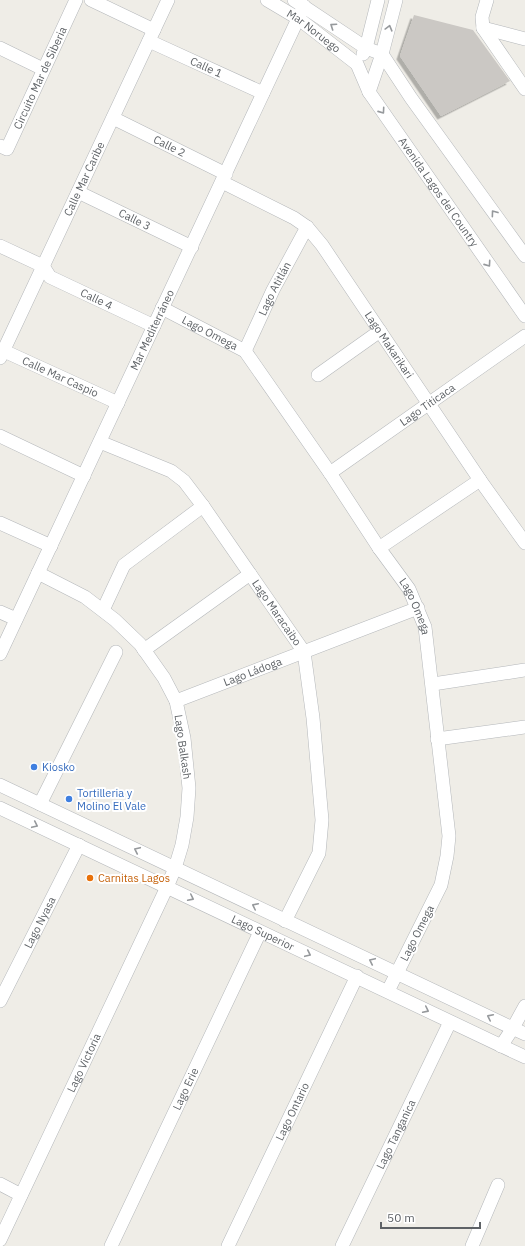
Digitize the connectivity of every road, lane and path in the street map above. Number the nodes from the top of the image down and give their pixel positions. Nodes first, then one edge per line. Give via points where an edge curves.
1 (76, 0) edge
2 (91, 0) edge
3 (168, 0) edge
4 (267, 0) edge
5 (378, 0) edge
6 (396, 0) edge
7 (487, 0) edge
8 (299, 3) edge
9 (299, 19) junction
10 (483, 28) junction
11 (152, 35) junction
12 (525, 39) edge
13 (0, 48) edge
14 (366, 48) junction
15 (382, 54) junction
16 (0, 58) edge
17 (357, 64) junction
18 (41, 73) junction
19 (525, 89) edge
20 (369, 92) junction
21 (263, 93) junction
22 (113, 118) junction
23 (0, 146) edge
24 (224, 178) junction
25 (78, 192) junction
26 (307, 227) junction
27 (0, 246) edge
28 (192, 247) junction
29 (525, 256) edge
30 (43, 266) junction
31 (162, 308) junction
32 (525, 316) edge
33 (154, 326) junction
34 (380, 331) junction
35 (525, 336) edge
36 (245, 351) junction
37 (2, 354) edge
38 (318, 375) dead end
39 (118, 403) junction
40 (428, 403) junction
41 (0, 436) edge
42 (100, 442) junction
43 (330, 473) junction
44 (84, 476) junction
45 (480, 480) junction
46 (203, 506) junction
47 (0, 523) edge
48 (525, 542) edge
49 (50, 546) junction
50 (379, 548) junction
51 (38, 573) junction
52 (250, 574) junction
53 (418, 608) junction
54 (103, 610) junction
55 (0, 612) edge
56 (16, 620) junction
57 (144, 650) junction
58 (116, 652) dead end
59 (304, 652) junction
60 (0, 654) edge
61 (525, 670) edge
62 (433, 684) junction
63 (176, 701) junction
64 (525, 727) edge
65 (437, 739) junction
66 (0, 785) edge
67 (40, 804) junction
68 (0, 808) edge
69 (79, 845) junction
70 (175, 868) junction
71 (167, 887) junction
72 (284, 921) junction
73 (260, 932) junction
74 (397, 973) junction
75 (356, 976) junction
76 (388, 991) junction
77 (0, 1001) edge
78 (525, 1006) edge
79 (450, 1022) junction
80 (519, 1031) edge
81 (501, 1046) junction
82 (525, 1057) edge
83 (0, 1184) edge
84 (498, 1185) dead end
85 (21, 1195) junction
86 (0, 1240) edge
87 (111, 1246) edge
88 (228, 1246) edge
89 (342, 1246) edge
90 (472, 1246) edge

1 - 18 street, Circuito Mar de Siberia
2 - 11 street, Calle 1
3 - 11 street, Calle Mar Caribe
4 - 9 street, Mar Noruego
5 - 14 street
15 -> 6 street
7 - 10 street via 482,17
8 - 9 street, Mar Mediterráneo
14 -> 8 street, Mar Noruego
9 - 17 street, Mar Noruego
9 - 21 street, Mar Mediterráneo
10 - 12 street
10 - 19 street
11 - 21 street, Calle 1
11 - 22 street, Calle Mar Caribe
13 - 18 street
14 - 15 street
14 - 17 street
15 - 20 street
29 -> 15 street
16 - 18 street
17 - 20 street, Avenida Lagos del Country
18 - 23 street, Circuito Mar de Siberia via 7,149
20 -> 32 street, Avenida Lagos del Country
21 - 24 street, Mar Mediterráneo
22 - 24 street, Calle 2
22 - 25 street, Calle Mar Caribe
24 - 26 street, Lago Makarikari
24 - 28 street, Mar Mediterráneo
25 - 28 street, Calle 3
25 - 30 street, Calle Mar Caribe
26 - 34 street, Lago Makarikari
26 - 36 street, Lago Atitlán via 273,290
27 - 30 street
28 - 31 street, Mar Mediterráneo
30 - 33 street, Calle 4 via 50,277
30 - 37 street, Calle Mar Caribe
31 - 33 street, Mar Mediterráneo
31 - 36 street, Lago Omega
33 - 39 street, Mar Mediterráneo
34 - 38 street
34 - 40 street, Lago Makarikari
35 - 40 street, Lago Titicaca
36 - 43 street, Lago Omega
37 - 39 street, Calle Mar Caspio
39 - 42 street, Mar Mediterráneo
40 - 43 street, Lago Titicaca
40 - 45 street, Lago Makarikari
41 - 44 street
42 - 44 street, Mar Mediterráneo
42 - 46 street, Lago Maracaibo via 171,471 184,481
43 - 50 street, Lago Omega
44 - 49 street, Mar Mediterráneo
45 - 48 street, Lago Makarikari
45 - 50 street
46 - 52 street, Lago Maracaibo
46 - 54 street via 124,565
47 - 49 street
49 - 51 street, Mar Mediterráneo
50 - 53 street, Lago Omega via 409,589
51 - 54 street, Lago Balkash via 85,597
51 - 56 street, Mar Mediterráneo
52 - 57 street
52 - 59 street, Lago Maracaibo
53 - 59 street, Lago Ládoga
53 - 62 street, Lago Omega via 425,627
54 - 57 street, Lago Balkash
55 - 56 street
56 - 60 street, Mar Mediterráneo
57 - 63 street, Lago Balkash via 164,678
58 - 67 street
59 - 63 street, Lago Ládoga
59 - 72 street, Lago Maracaibo via 322,820 319,853
61 - 62 street
62 - 65 street, Lago Omega
63 - 70 street, Lago Balkash via 184,738 189,788 187,817
64 - 65 street
65 - 74 street, Lago Omega via 449,836 447,856 441,885
66 - 67 street, Lago Superior
70 -> 67 street, Lago Superior
68 -> 69 street, Lago Superior
69 - 71 street, Lago Superior
69 - 77 street, Lago Nyasa
70 - 71 street, Lago Balkash
72 -> 70 street, Lago Superior
71 -> 73 street, Lago Superior
71 - 85 street, Lago Victoria
74 -> 72 street, Lago Superior
73 -> 75 street, Lago Superior
73 - 87 street, Lago Erie
74 - 76 street, Lago Omega
80 -> 74 street, Lago Superior
75 - 76 street, Lago Superior
75 - 88 street, Lago Ontario
76 -> 79 street, Lago Superior
78 - 80 street
79 - 81 street, Lago Superior
79 - 89 street, Lago Tanganica
80 - 81 street
81 - 82 street, Lago Superior
83 - 85 street
84 - 90 street
85 - 86 street, Lago Victoria

